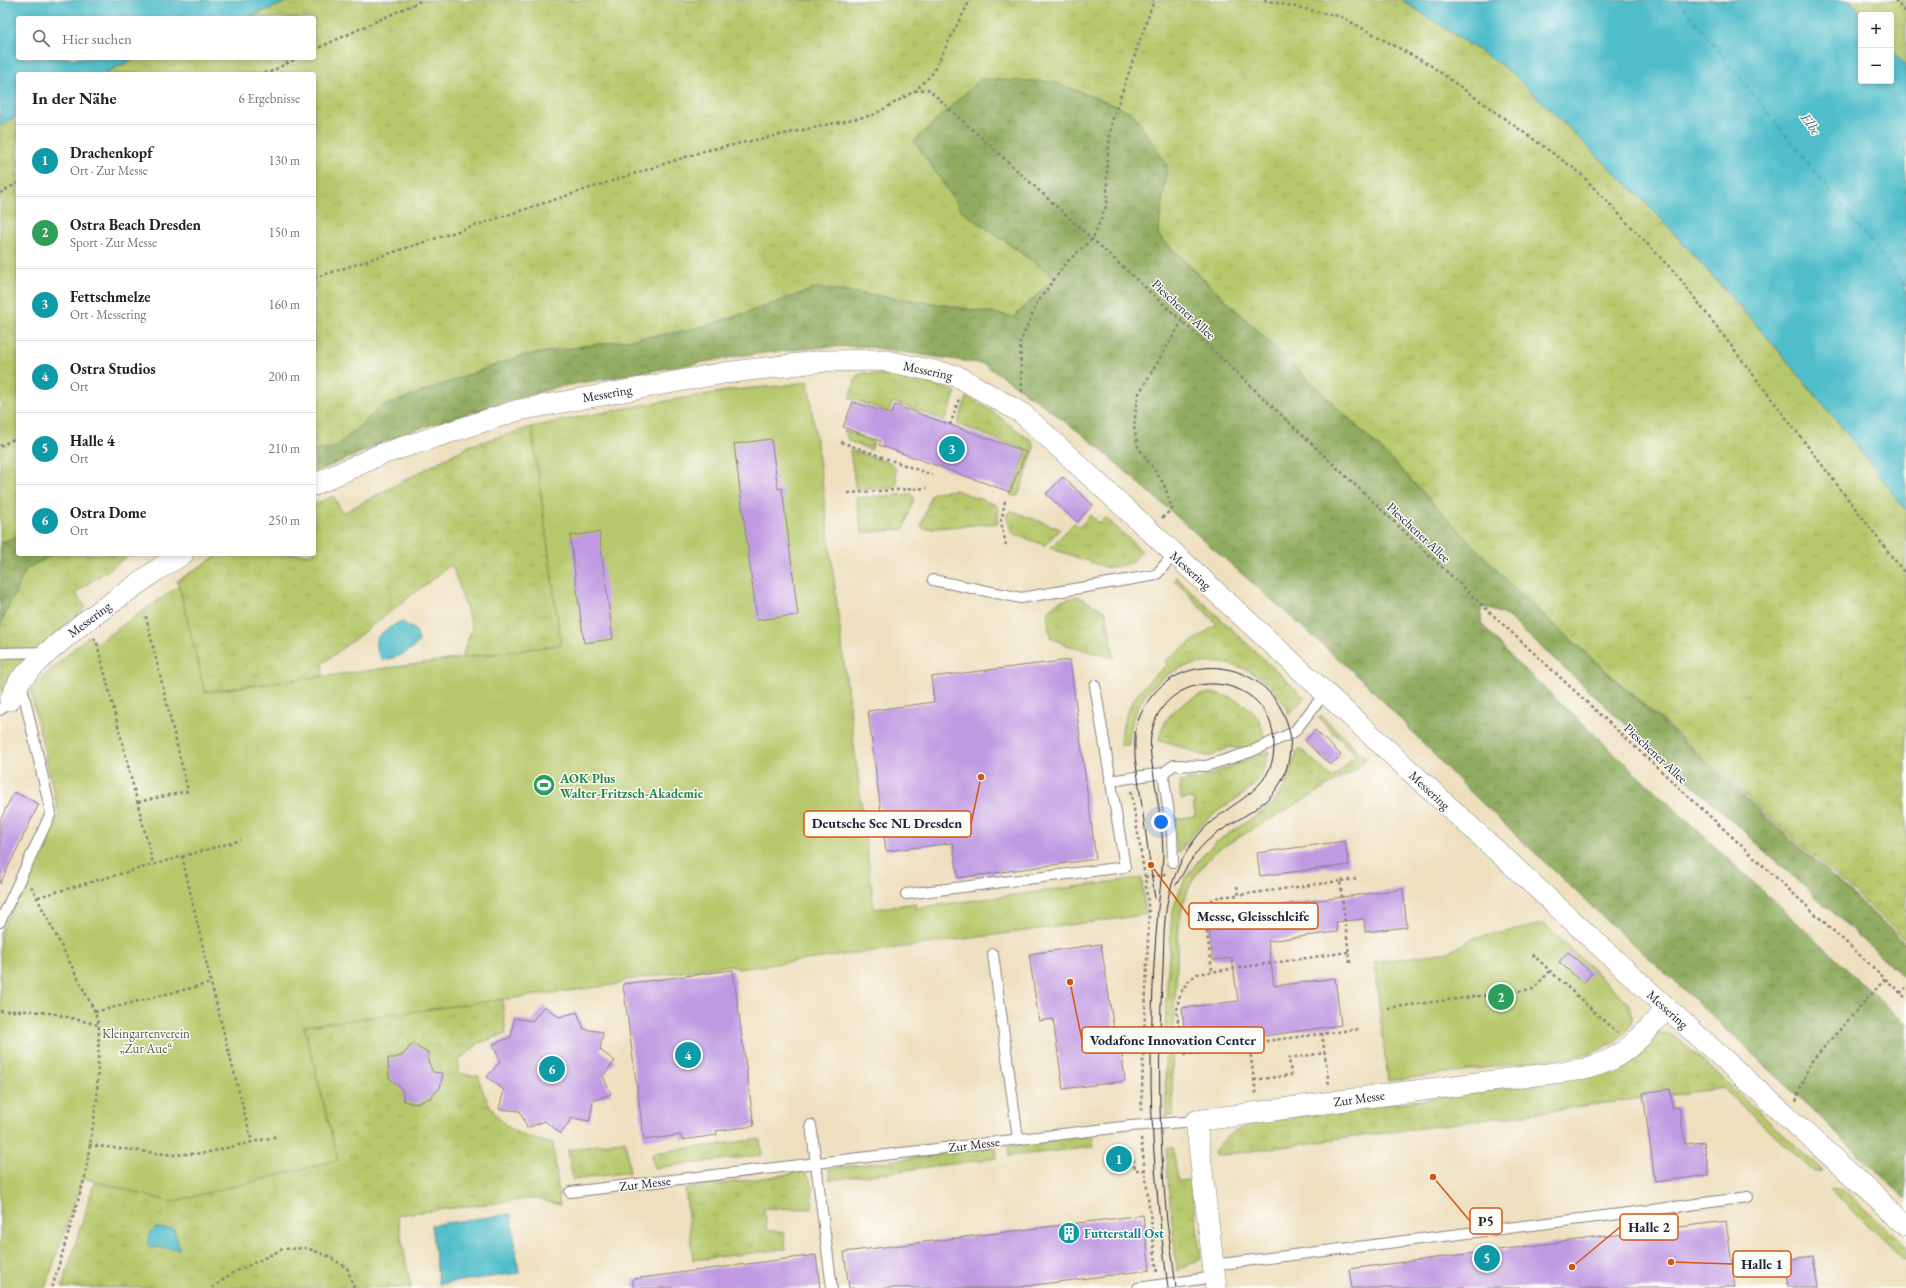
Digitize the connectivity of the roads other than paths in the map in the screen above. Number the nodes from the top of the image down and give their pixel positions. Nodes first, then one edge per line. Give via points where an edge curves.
1 (316, 484) edge
2 (1174, 554) junction
3 (180, 556) edge
4 (933, 580) dead end
5 (48, 652) junction
6 (0, 653) edge
7 (20, 680) junction
8 (1095, 686) dead end
9 (1325, 693) junction
10 (5, 705) edge
11 (1163, 773) junction
12 (1110, 782) junction
13 (1173, 862) road end
14 (906, 894) dead end
15 (0, 922) edge
16 (993, 954) dead end
17 (1667, 1008) junction
18 (1196, 1121) junction
19 (811, 1125) dead end
20 (1018, 1139) junction
21 (816, 1162) junction
22 (570, 1192) dead end
23 (1748, 1196) dead end
24 (1906, 1224) edge
25 (1214, 1277) edge
26 (832, 1288) edge
27 (1138, 1288) edge

1 - 2 street, Messering via 378,455 519,410 724,373 825,362 882,360 957,376 1023,414
2 - 4 lane via 1156,575 1021,598
2 - 9 street, Messering
3 - 5 street, Messering via 83,623
5 - 6 lane
5 - 7 street, Messering
7 - 10 street, Messering
7 - 15 lane via 51,813
8 - 12 lane
9 - 11 lane via 1290,735 1250,752 1206,766 1174,765
9 - 17 street, Messering
11 - 12 lane
11 - 13 lane via 1172,834
12 - 14 lane via 1124,867
16 - 20 lane
17 - 18 street, Zur Messe via 1630,1046 1611,1059 1585,1069
17 - 24 street, Messering
18 - 20 lane, Zur Messe
18 - 25 street
19 - 21 lane
20 - 21 lane, Zur Messe
21 - 22 lane, Zur Messe
21 - 26 lane
23 - 25 lane
25 - 27 lane

